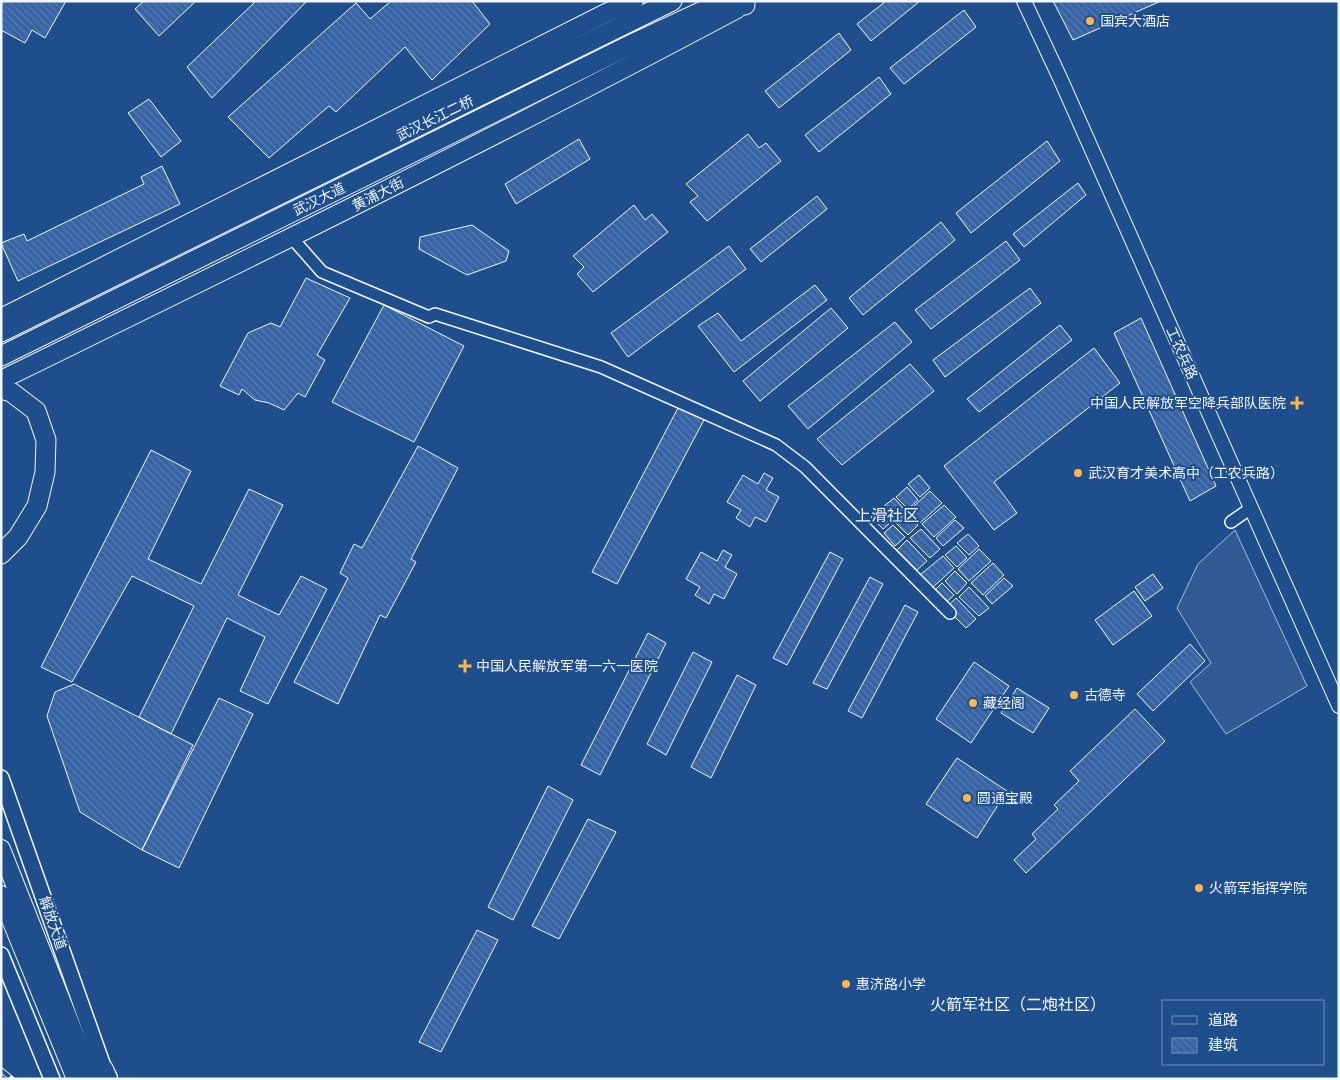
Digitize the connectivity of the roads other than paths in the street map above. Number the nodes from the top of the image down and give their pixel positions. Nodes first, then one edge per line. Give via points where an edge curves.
1 (634, 1) edge
2 (662, 1) edge
3 (672, 1) edge
4 (724, 1) edge
5 (1024, 1) edge
6 (1032, 1) edge
7 (748, 3) edge
8 (702, 12) junction
9 (627, 23) junction
10 (292, 238) junction
11 (1, 318) edge
12 (1, 332) edge
13 (1, 356) edge
14 (1, 380) edge
15 (1, 389) edge
16 (1251, 508) junction
17 (1231, 522) dead end
18 (1, 554) edge
19 (950, 613) dead end
20 (1339, 688) edge
21 (1339, 706) edge
22 (1, 778) edge
23 (1, 849) edge
24 (1, 895) edge
25 (1, 955) edge
26 (103, 1076) edge
27 (52, 1079) edge
28 (76, 1079) edge

1 - 11 main road
2 - 9 highway
3 - 9 highway
4 - 8 highway
5 - 16 street, 工农兵路
6 - 20 street, 工农兵路
7 - 8 highway
7 - 10 main road, 黄浦大街
8 - 13 highway, 武汉大道
9 - 12 highway, 武汉长江二桥
10 - 14 main road, 黄浦大街
10 - 19 street via 322,272 430,317 435,314 601,367 776,445 805,467
15 - 18 highway via 11,392 36,411 46,440 45,472 37,506 18,538
16 - 17 street
16 - 21 street, 工农兵路
22 - 26 main road, 解放大道
23 - 26 main road, 解放大道
24 - 28 main road
25 - 27 main road

